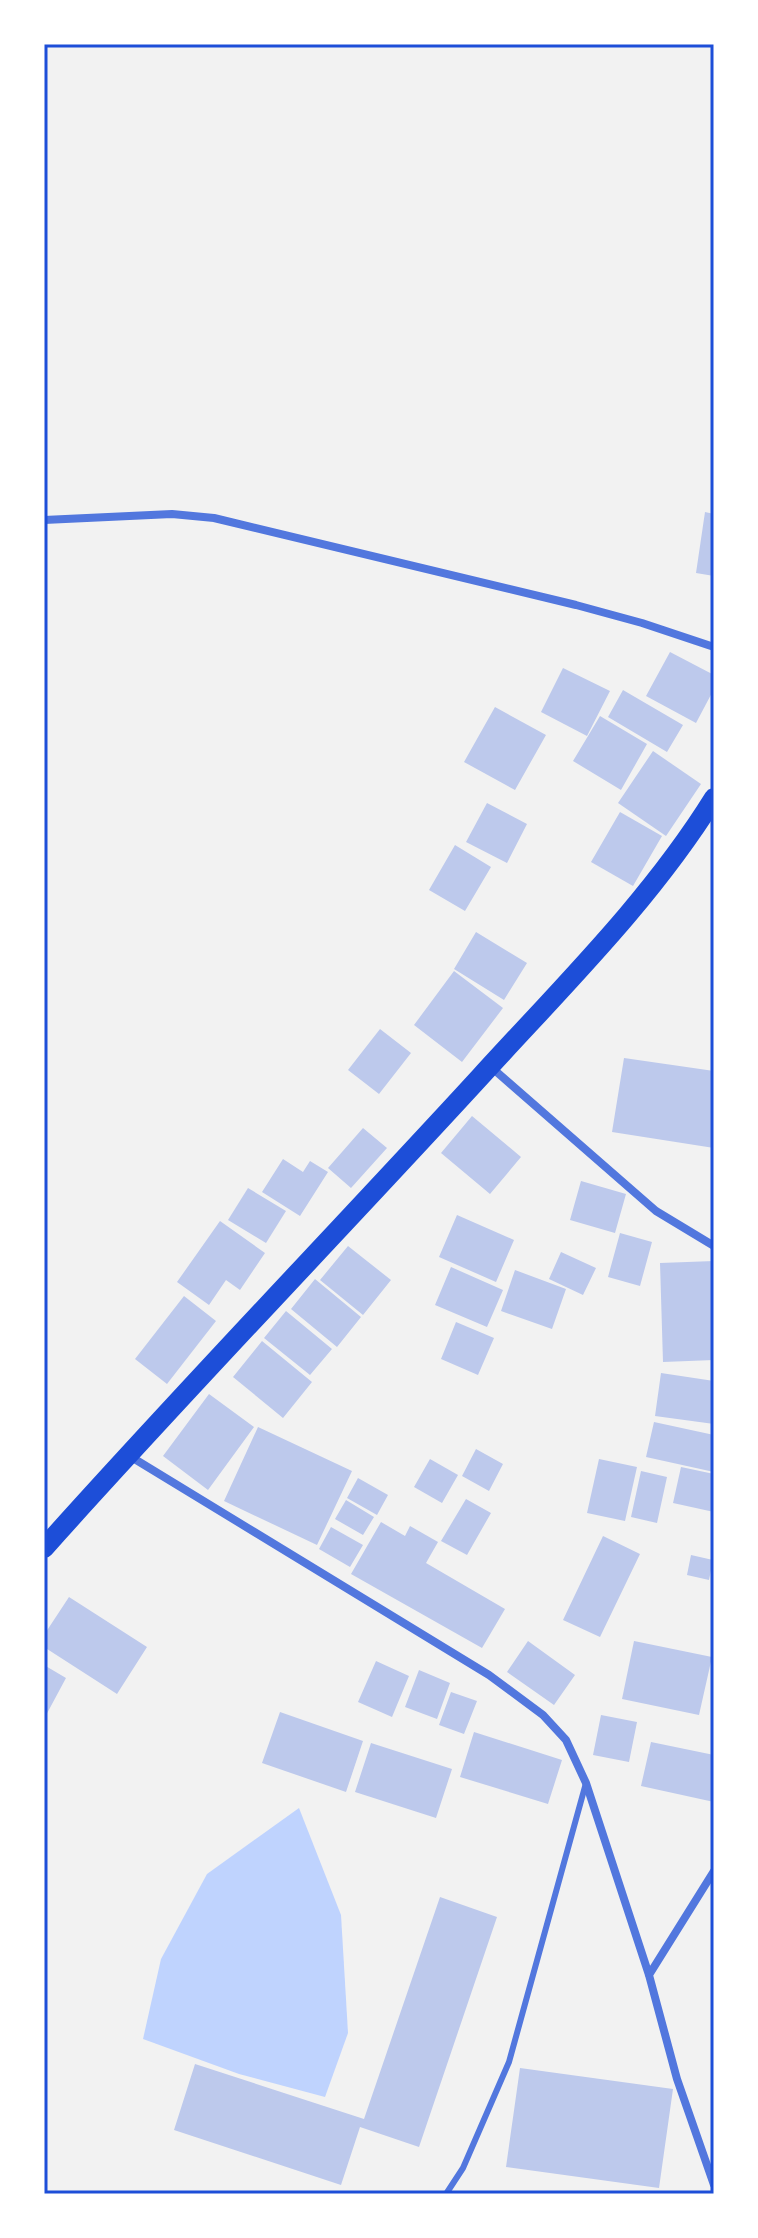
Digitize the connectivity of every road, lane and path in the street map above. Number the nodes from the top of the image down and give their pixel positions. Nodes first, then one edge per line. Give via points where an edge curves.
1 (44, 520) edge
2 (714, 647) edge
3 (714, 798) edge
4 (490, 1066) junction
5 (714, 1246) edge
6 (127, 1455) junction
7 (44, 1548) edge
8 (586, 1783) junction
9 (714, 1871) edge
10 (649, 1975) junction
11 (714, 2185) edge
12 (446, 2194) edge

1 - 2 street via 172,514 214,518 576,605
3 - 4 main road via 620,925
4 - 5 street via 656,1211
4 - 6 main road
6 - 7 main road
6 - 8 street via 489,1675 543,1715 566,1740
8 - 10 street
8 - 12 lane via 509,2062 463,2168
9 - 10 street
10 - 11 street via 677,2079

